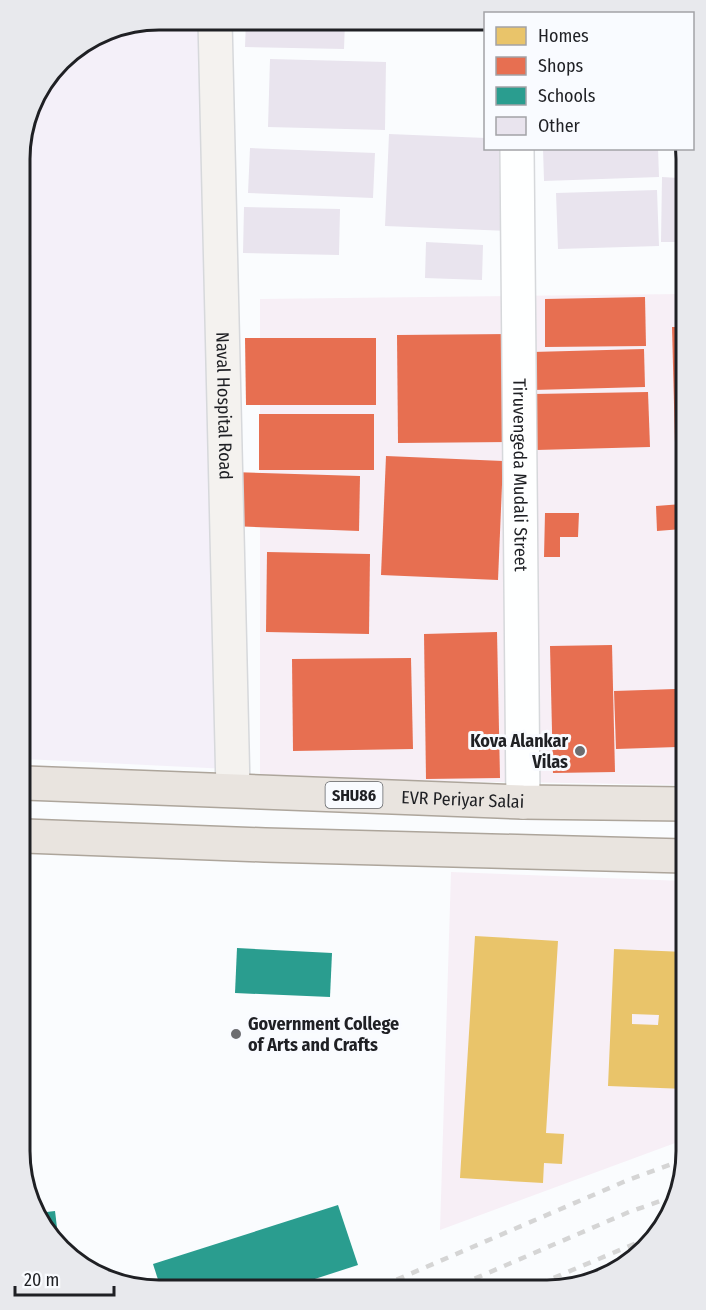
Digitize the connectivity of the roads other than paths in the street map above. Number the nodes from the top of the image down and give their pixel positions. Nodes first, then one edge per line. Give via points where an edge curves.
1 (215, 30) edge
2 (518, 150) edge
3 (30, 783) edge
4 (233, 790) junction
5 (523, 802) junction
6 (676, 804) edge
7 (30, 836) edge
8 (676, 856) edge

1 - 4 street, Naval Hospital Road
2 - 5 street, Tiruvengeda Mudali Street
3 - 4 main road, EVR Periyar Salai / SHU86
4 - 5 main road, EVR Periyar Salai / SHU86
5 - 6 main road, EVR Periyar Salai / SHU86
7 - 8 main road

